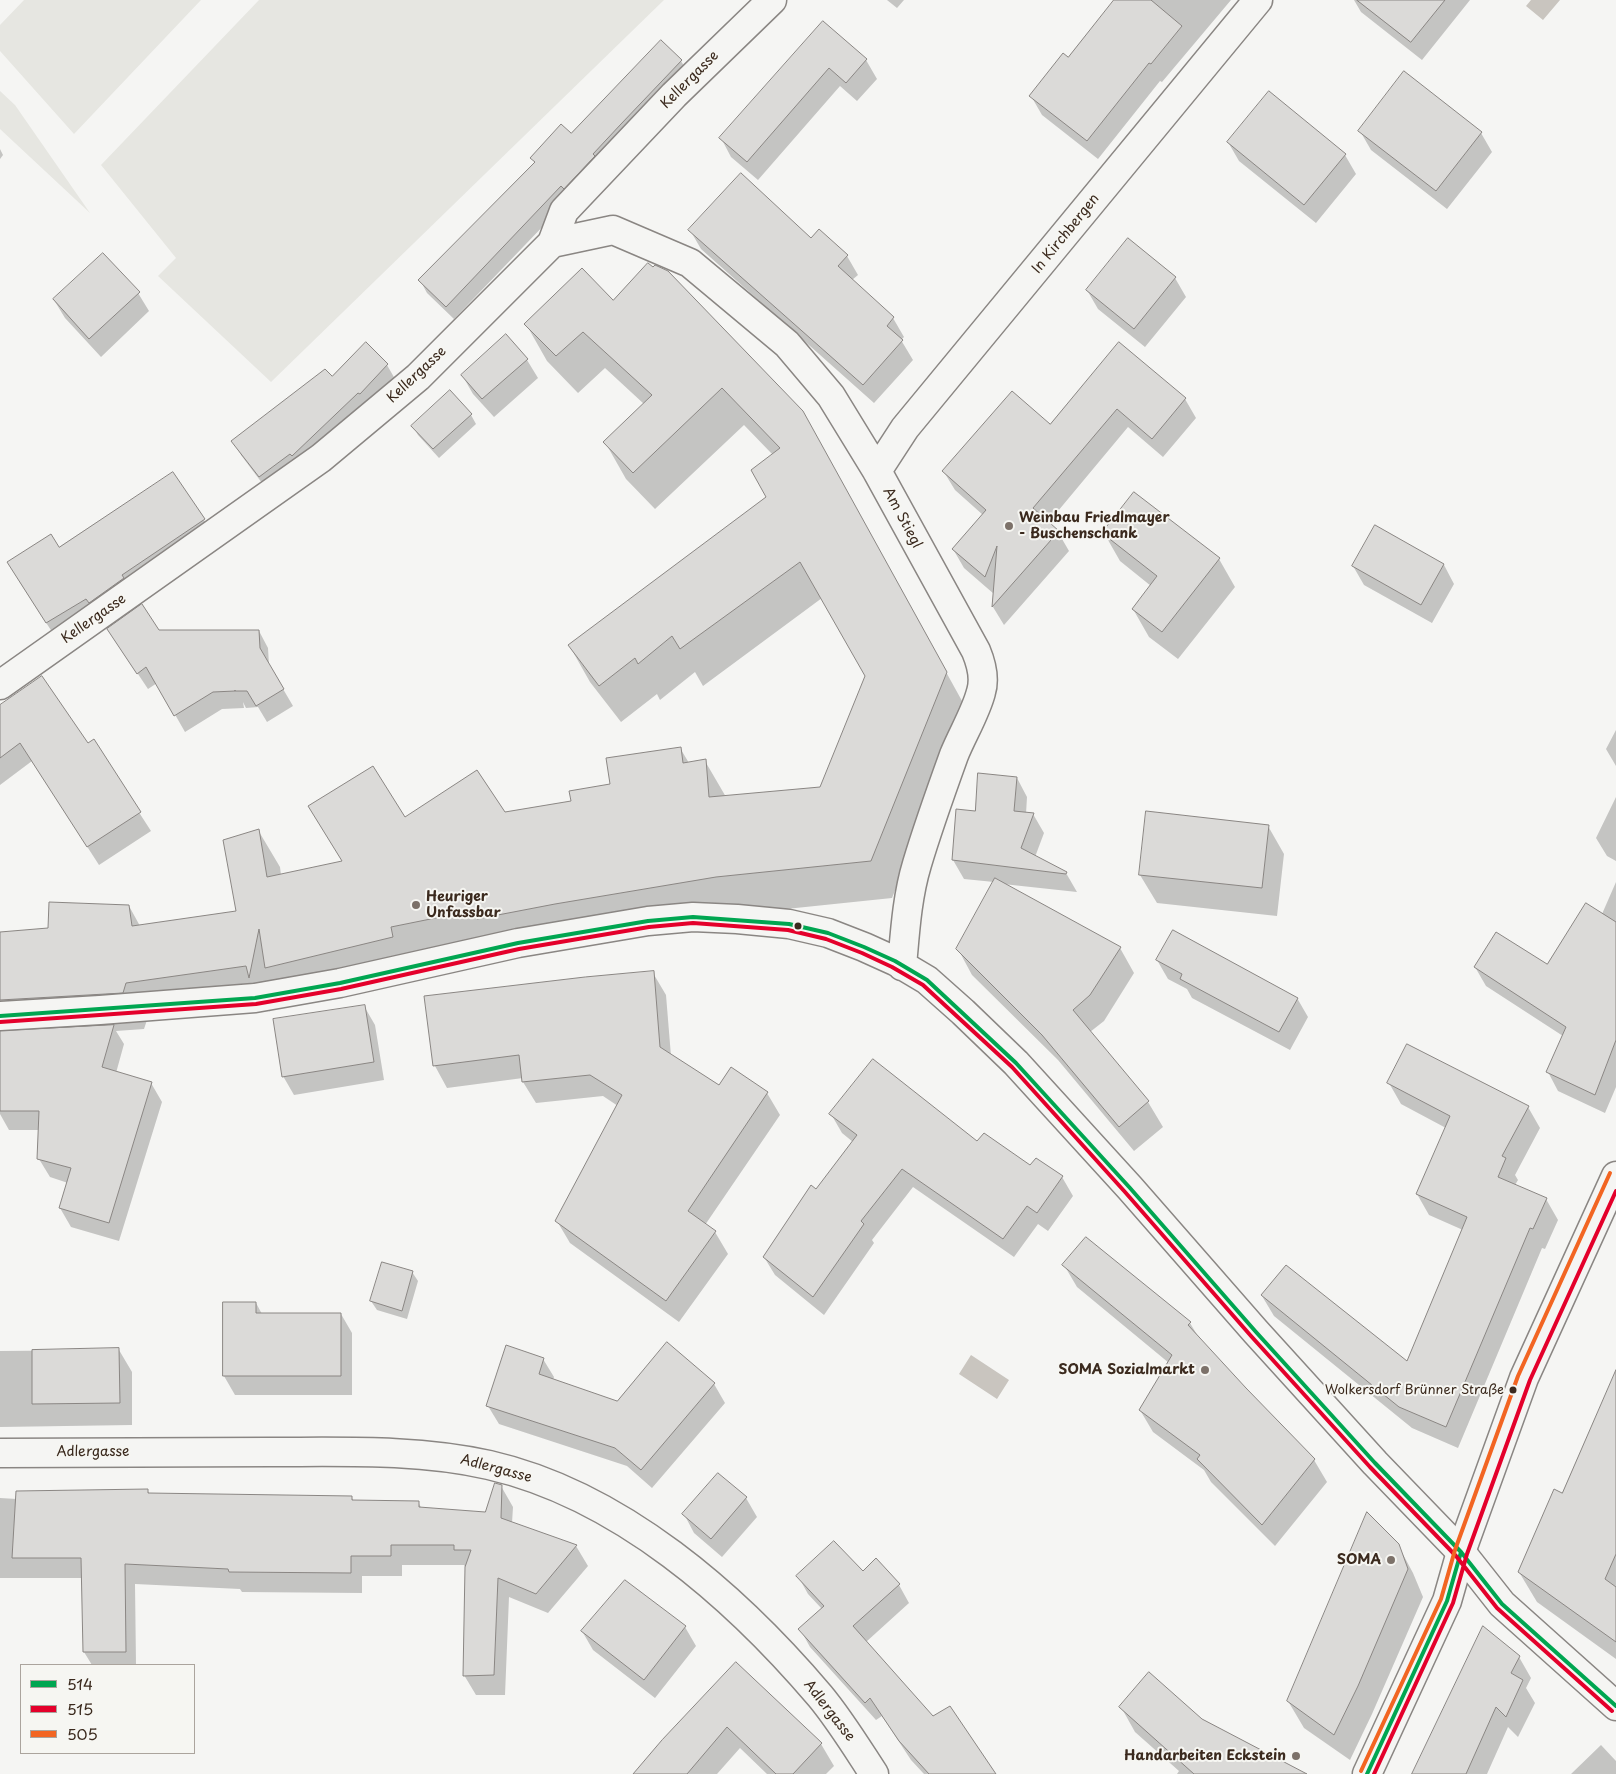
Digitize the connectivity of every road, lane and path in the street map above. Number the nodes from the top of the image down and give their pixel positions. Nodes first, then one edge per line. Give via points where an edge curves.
1 (772, 0) edge
2 (1258, 0) edge
3 (552, 242) junction
4 (877, 471) junction
5 (0, 685) edge
6 (902, 966) junction
7 (0, 1016) edge
8 (1616, 1176) edge
9 (0, 1453) edge
10 (1460, 1552) junction
11 (1616, 1706) edge
12 (874, 1774) edge
13 (1367, 1774) edge

1 - 3 street, Kellergasse via 674,95 564,211
2 - 4 street, In Kirchbergen via 905,428
3 - 4 street, Am Stiegl via 612,230 690,263 787,344 831,396
3 - 5 street, Kellergasse via 418,377 321,458
4 - 6 street, Am Stiegl via 976,651 983,680 917,865
6 - 7 street via 828,933 789,924 693,916 518,943 340,983 255,998
6 - 10 street via 927,980 1016,1063 1256,1332
8 - 10 street via 1524,1378
9 - 12 street, Adlergasse via 410,1454 491,1465 530,1477 619,1518 697,1574 743,1616 821,1698
10 - 11 street via 1502,1604
10 - 13 street via 1447,1601

